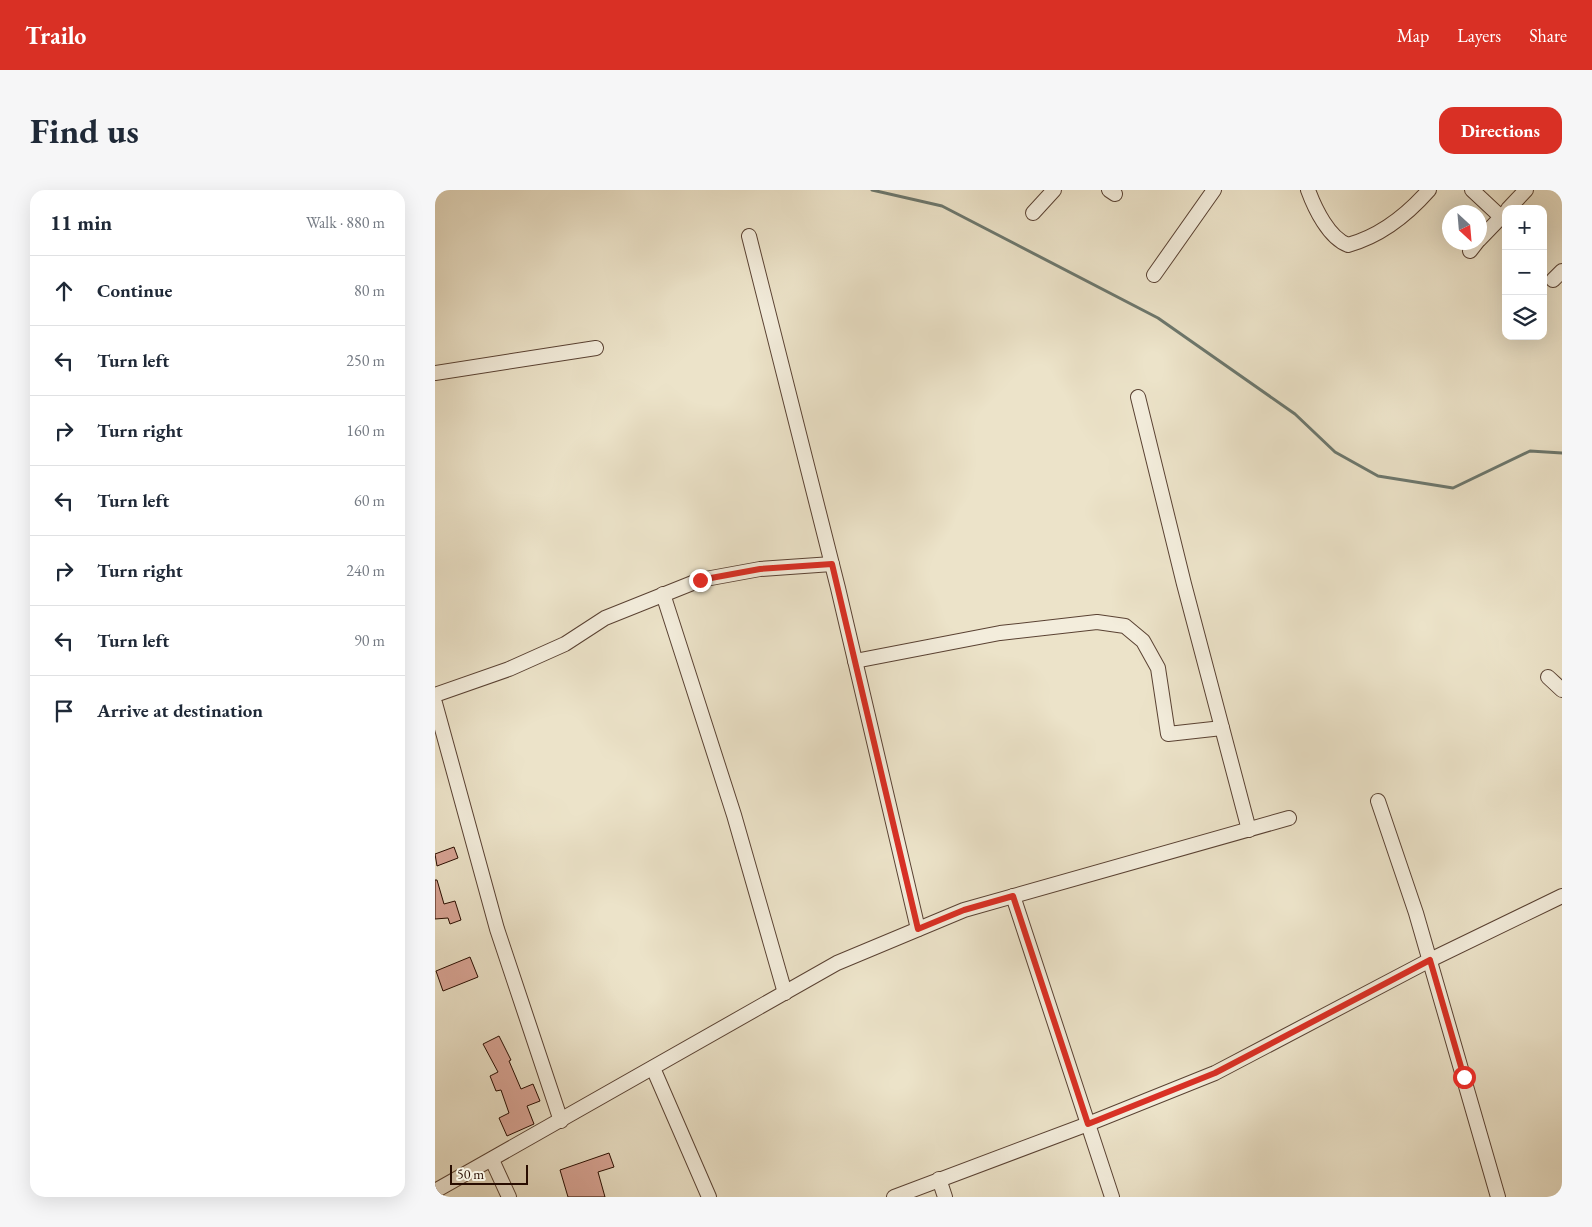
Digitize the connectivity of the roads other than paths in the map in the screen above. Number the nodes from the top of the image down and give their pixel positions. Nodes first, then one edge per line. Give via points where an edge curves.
1 (1054, 190) edge
2 (1214, 190) edge
3 (1308, 190) edge
4 (1429, 190) edge
5 (1473, 190) edge
6 (1526, 190) edge
7 (1512, 205) edge
8 (1502, 210) edge
9 (1033, 213) dead end
10 (1502, 215) edge
11 (1487, 232) edge
12 (749, 236) dead end
13 (1154, 275) dead end
14 (596, 348) dead end
15 (435, 374) edge
16 (1138, 397) dead end
17 (832, 564) junction
18 (663, 594) junction
19 (855, 661) junction
20 (1548, 677) dead end
21 (1562, 690) edge
22 (435, 696) edge
23 (435, 702) edge
24 (1222, 728) junction
25 (1378, 801) dead end
26 (1289, 818) dead end
27 (1249, 830) junction
28 (1013, 896) junction
29 (1562, 896) edge
30 (918, 929) junction
31 (1430, 960) junction
32 (785, 992) junction
33 (653, 1068) junction
34 (561, 1121) junction
35 (1088, 1124) junction
36 (492, 1160) junction
37 (939, 1179) junction
38 (435, 1191) edge
39 (509, 1197) edge
40 (709, 1197) edge
41 (894, 1197) edge
42 (945, 1197) edge
43 (1112, 1197) edge
44 (1498, 1197) edge

1 - 9 street
2 - 13 street
3 - 4 street via 1329,228 1340,242 1348,246 1394,224 1409,213
5 - 8 street
6 - 7 street
10 - 11 street
12 - 17 street
14 - 15 street
16 - 24 street
17 - 18 street via 743,572 700,580
17 - 19 street
18 - 22 street via 605,618 565,644
18 - 32 street
19 - 24 street via 1000,633 1097,622 1125,626 1143,641 1158,668 1168,734
19 - 30 street
20 - 21 street
23 - 34 street via 497,929
24 - 27 street
25 - 31 street
26 - 27 street
27 - 28 street
28 - 30 street via 964,910
28 - 35 street
29 - 31 street
30 - 32 street via 837,963
31 - 35 street via 1215,1073
31 - 44 street
32 - 33 street
33 - 34 street
33 - 40 street
34 - 36 street
35 - 37 street
35 - 43 street
36 - 38 street
36 - 39 street
37 - 41 street
37 - 42 street

